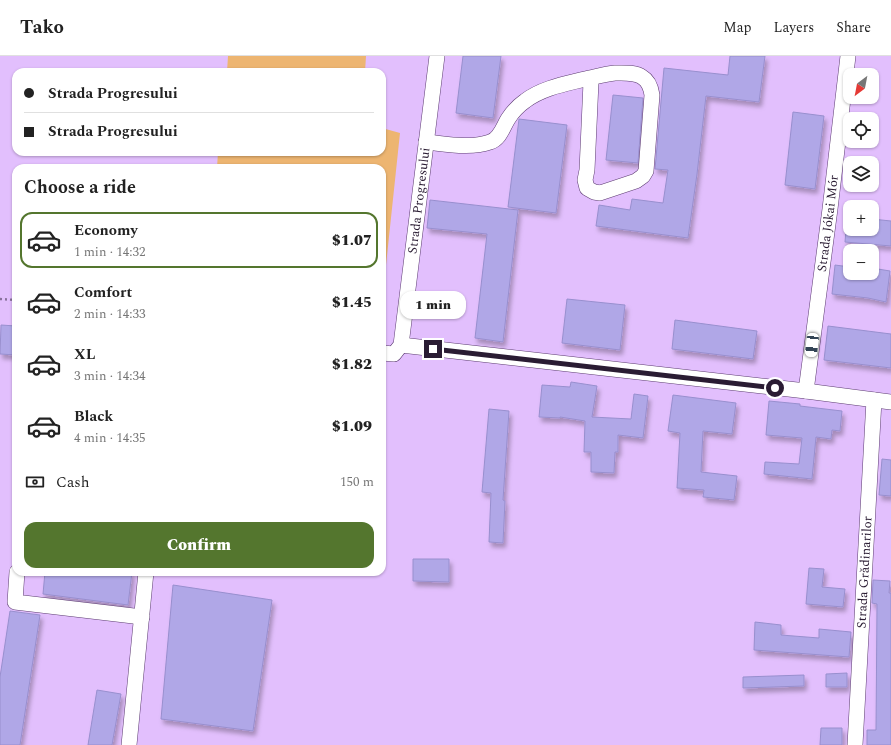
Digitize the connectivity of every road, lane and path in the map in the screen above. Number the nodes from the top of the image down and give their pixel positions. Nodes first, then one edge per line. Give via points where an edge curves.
1 (437, 56) edge
2 (848, 56) edge
3 (590, 78) junction
4 (426, 142) junction
5 (0, 299) edge
6 (12, 300) edge
7 (401, 345) junction
8 (386, 353) edge
9 (806, 391) junction
10 (874, 400) junction
11 (891, 402) edge
12 (17, 576) edge
13 (146, 576) edge
14 (142, 617) junction
15 (129, 745) edge
16 (855, 745) edge

1 - 4 street, Strada Progresului
2 - 9 street, Strada Jókai Mór
3 - 3 street via 615,73 642,76 651,87 652,95 646,171 636,181 600,193 587,188 585,180
3 - 4 street via 543,91 526,100 516,108 498,137 491,142 471,146
4 - 7 street, Strada Progresului
5 - 6 path
7 - 8 street via 394,354
7 - 9 street
9 - 10 street
10 - 11 street
10 - 16 street, Strada Grădinarilor
12 - 14 street via 15,602
13 - 14 street
14 - 15 street

